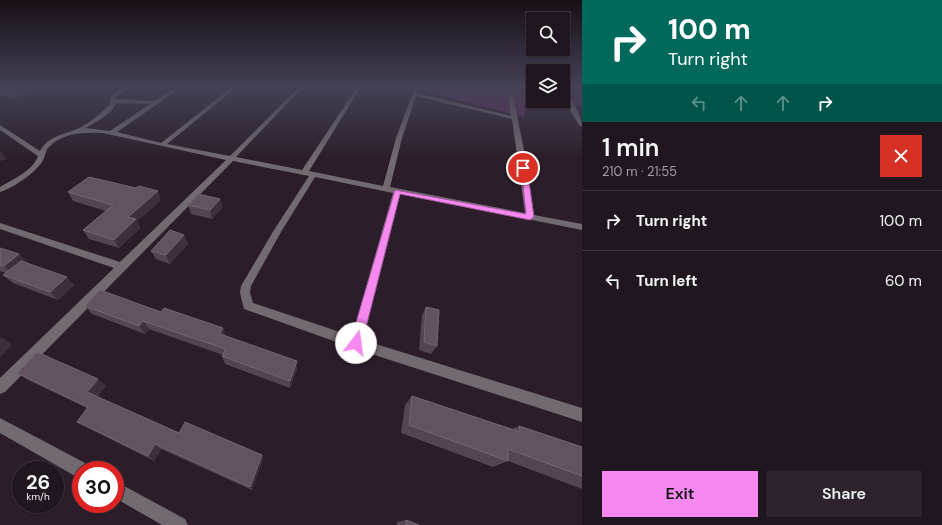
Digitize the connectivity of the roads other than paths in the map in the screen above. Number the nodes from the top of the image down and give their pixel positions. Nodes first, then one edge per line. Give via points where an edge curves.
1 (106, 112) edge
2 (143, 112) edge
3 (204, 112) edge
4 (277, 112) edge
5 (345, 112) edge
6 (408, 112) edge
7 (487, 112) edge
8 (513, 112) edge
9 (574, 112) edge
10 (514, 118) junction
11 (582, 125) edge
12 (0, 127) edge
13 (78, 131) junction
14 (111, 133) junction
15 (162, 145) junction
16 (40, 154) junction
17 (231, 159) junction
18 (308, 174) junction
19 (386, 189) junction
20 (0, 190) edge
21 (397, 191) junction
22 (530, 217) junction
23 (0, 226) edge
24 (582, 227) edge
25 (121, 266) junction
26 (356, 343) junction
27 (0, 387) edge
28 (582, 415) edge
29 (0, 425) edge
30 (72, 465) edge
31 (124, 494) edge
32 (179, 525) edge

1 - 13 street
2 - 14 street
3 - 15 street
4 - 17 street
5 - 18 street
6 - 19 street
7 - 10 street
8 - 10 street
9 - 11 street
10 - 22 street
12 - 16 street
13 - 14 street
13 - 16 street via 52,140
14 - 15 street
15 - 17 street
16 - 20 street via 37,165
17 - 18 street
17 - 25 street
18 - 19 street
18 - 26 street via 246,286 248,306
19 - 21 street
21 - 22 street
21 - 26 street
22 - 24 street
23 - 25 street
25 - 27 street
26 - 28 street
29 - 30 street
31 - 32 street

